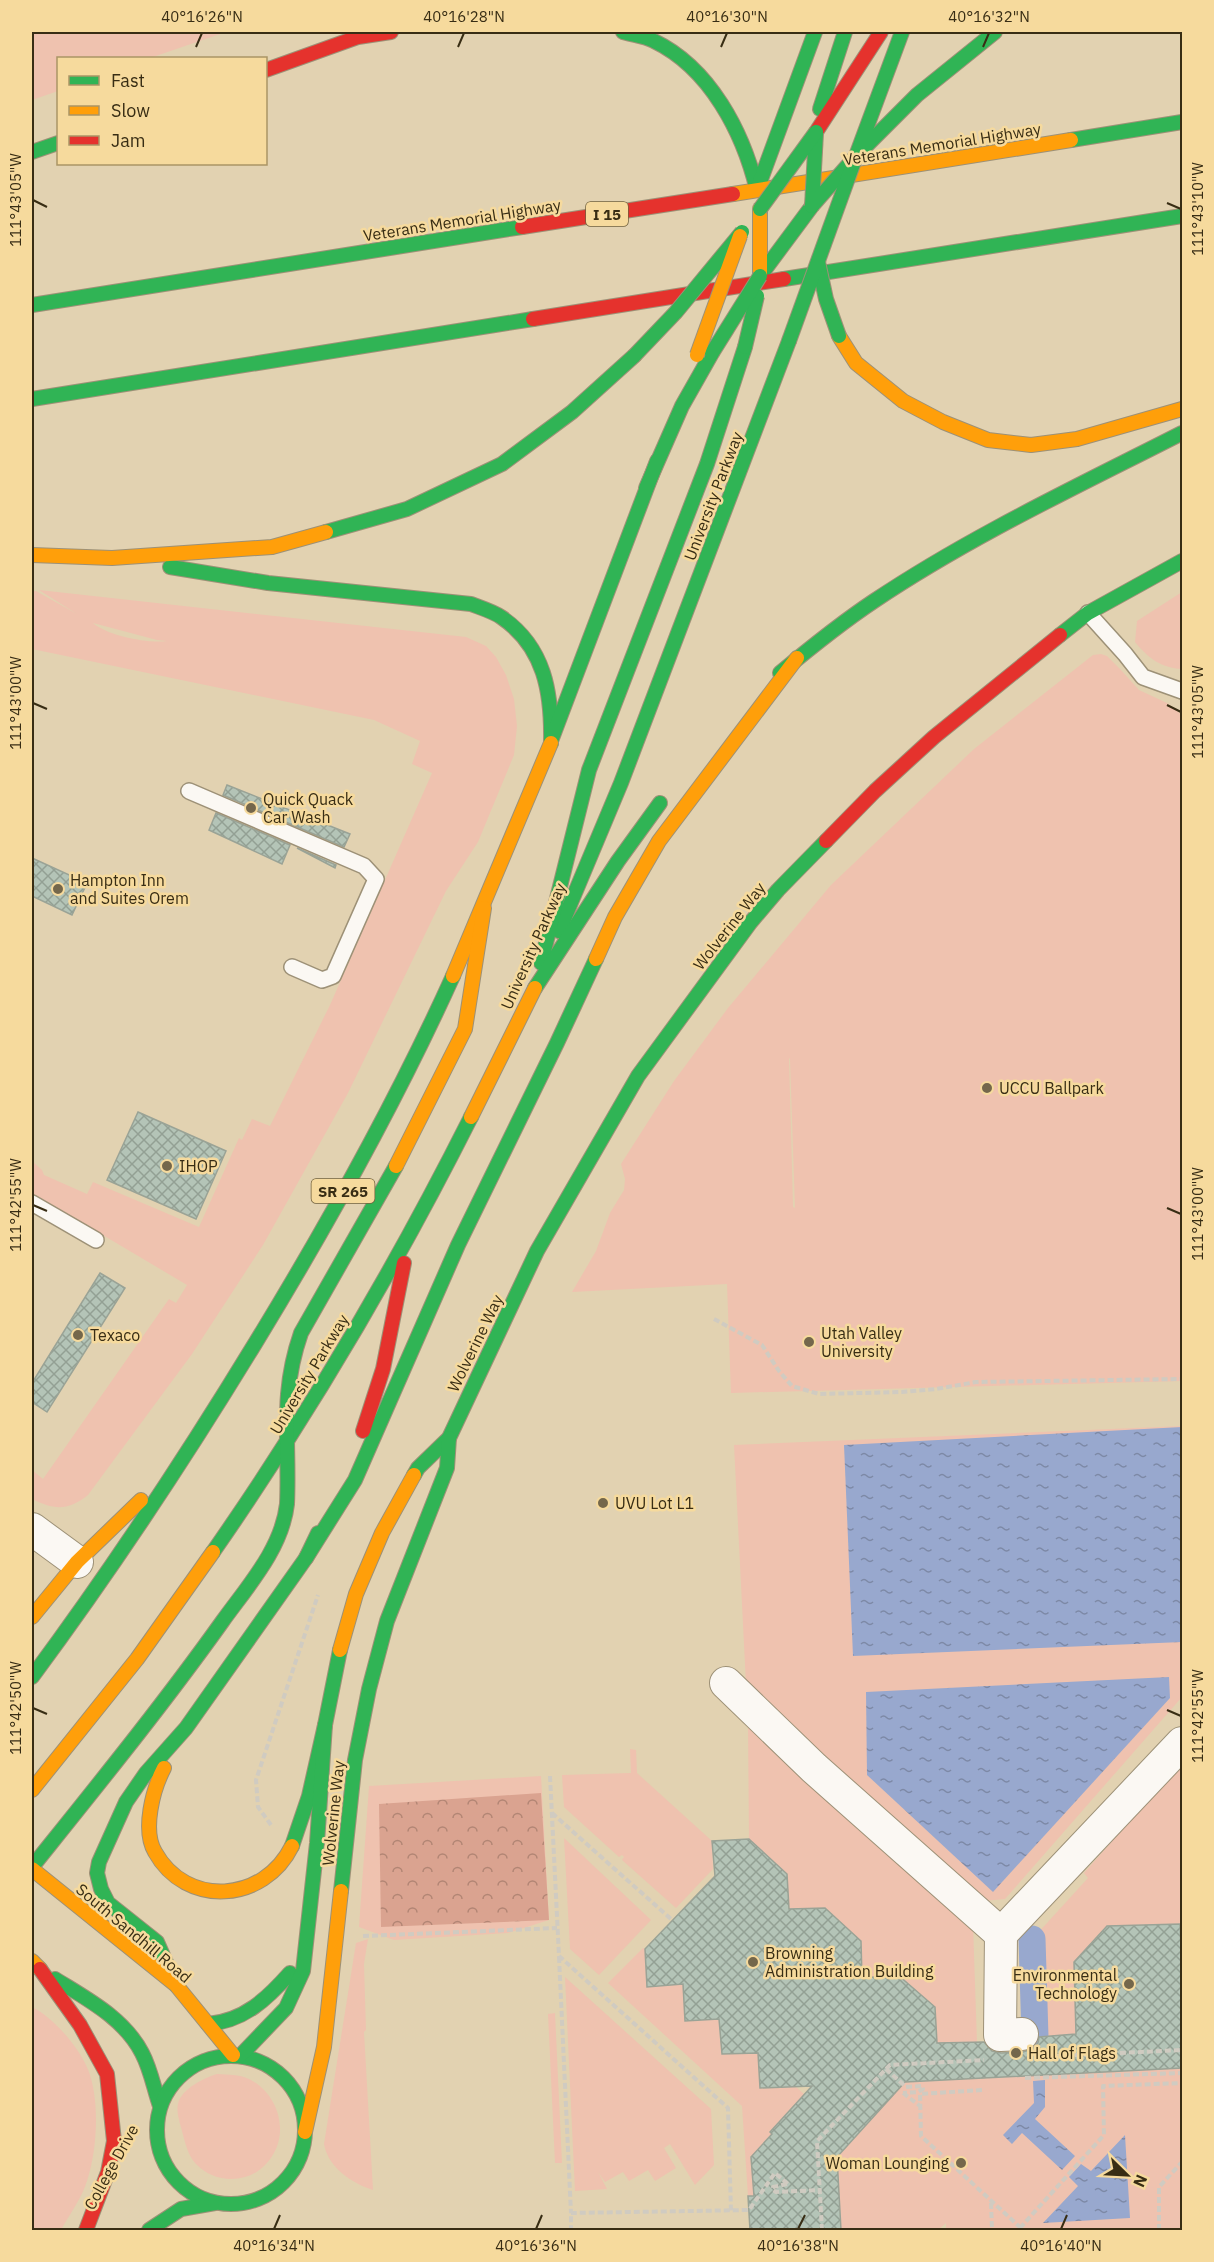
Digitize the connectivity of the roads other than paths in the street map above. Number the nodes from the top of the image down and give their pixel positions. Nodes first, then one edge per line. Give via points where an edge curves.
1 (391, 32) edge
2 (623, 32) edge
3 (815, 32) edge
4 (845, 32) edge
5 (880, 32) edge
6 (902, 32) edge
7 (995, 32) edge
8 (363, 34) edge
9 (267, 70) edge
10 (827, 110) junction
11 (1182, 122) edge
12 (816, 132) junction
13 (57, 143) edge
14 (32, 152) edge
15 (856, 156) junction
16 (757, 190) junction
17 (812, 207) junction
18 (760, 209) junction
19 (1182, 216) edge
20 (742, 232) junction
21 (818, 262) junction
22 (760, 276) junction
23 (32, 305) edge
24 (32, 399) edge
25 (1182, 409) edge
26 (1182, 433) edge
27 (646, 488) junction
28 (32, 555) edge
29 (112, 558) junction
30 (1182, 561) edge
31 (1088, 613) junction
32 (797, 658) junction
33 (1182, 691) edge
34 (738, 713) dead end
35 (550, 742) junction
36 (189, 791) dead end
37 (666, 795) dead end
38 (484, 909) junction
39 (292, 967) dead end
40 (535, 988) junction
41 (32, 1203) edge
42 (410, 1234) junction
43 (96, 1240) dead end
44 (449, 1438) junction
45 (286, 1444) junction
46 (181, 1462) junction
47 (32, 1529) edge
48 (306, 1558) junction
49 (77, 1562) junction
50 (32, 1617) edge
51 (32, 1677) edge
52 (726, 1683) dead end
53 (325, 1725) junction
54 (186, 1728) junction
55 (1182, 1743) edge
56 (32, 1790) edge
57 (32, 1868) edge
58 (1001, 1934) junction
59 (306, 1953) junction
60 (34, 1966) edge
61 (176, 1985) junction
62 (208, 2024) junction
63 (1026, 2046) road end
64 (236, 2056) junction
65 (160, 2106) junction
66 (156, 2120) junction
67 (305, 2132) junction
68 (145, 2140) dead end
69 (112, 2200) dead end
70 (218, 2204) junction
71 (86, 2230) edge
72 (95, 2230) edge
73 (149, 2230) edge

1 - 8 main road
2 - 16 main road via 657,41 714,93 751,165
3 - 16 main road, SR 265
4 - 10 main road via 836,55
5 - 10 main road
6 - 15 main road, University Parkway
7 - 15 main road via 917,95
8 - 9 main road
10 - 12 main road
11 - 23 main road, Veterans Memorial Highway / I 15
12 - 17 main road, bridge
12 - 18 main road, bridge
13 - 14 main road
15 - 17 main road, bridge
15 - 21 main road, University Parkway, bridge
16 - 18 main road
16 - 20 main road, SR 265
17 - 21 main road
17 - 22 main road
18 - 20 main road
18 - 22 main road
19 - 24 main road
20 - 27 main road, SR 265, bridge
20 - 29 main road, bridge via 634,356 572,412 502,464 406,509 272,547
21 - 25 main road, bridge via 828,307 839,336 856,363 903,401 943,422 988,440 1031,446 1077,439
21 - 40 main road, University Parkway, bridge via 621,783
22 - 27 main road, bridge via 682,406
22 - 40 main road, bridge via 745,347 706,464 589,770
26 - 32 main road via 955,550 862,607
27 - 35 main road, SR 265
28 - 29 main road
29 - 35 main road via 268,583 471,604 500,616 537,656 548,680 552,706
30 - 31 main road, Wolverine Way
31 - 33 lane via 1143,677
31 - 44 main road, Wolverine Way via 934,737 778,890 750,923 638,1076 537,1251
32 - 34 main road
32 - 48 main road via 659,841 624,900 458,1245 355,1480
35 - 38 main road, SR 265
36 - 39 lane via 364,866 376,879 333,976 322,980
37 - 40 main road
38 - 45 main road via 465,1029 293,1354 287,1378
38 - 46 main road, SR 265 via 434,1018 320,1234
40 - 42 main road, University Parkway
41 - 43 lane
42 - 45 main road, University Parkway
42 - 48 main road via 371,1412
44 - 53 main road, Wolverine Way via 418,1468 369,1563 335,1669
44 - 67 main road, Wolverine Way via 447,1468 387,1622 369,1689 355,1760 324,2047
45 - 56 main road, University Parkway via 164,1621
45 - 57 main road via 285,1516 265,1562 131,1744
46 - 49 main road
46 - 51 main road, SR 265 via 122,1553
47 - 49 street
48 - 54 main road
49 - 50 main road
52 - 58 street via 814,1768
53 - 54 main road via 301,1821 285,1861 253,1887 219,1892 179,1880 153,1850 151,1797
53 - 59 main road, Wolverine Way
54 - 61 main road via 126,1802 97,1873 108,1903 157,1942
55 - 58 street
57 - 61 main road, South Sandhill Road
58 - 63 street via 1000,2035
59 - 62 main road via 254,2008 236,2020
59 - 64 main road, Wolverine Way via 303,1971 286,2008
60 - 65 main road via 107,2013 134,2040 143,2054
60 - 71 main road via 80,2025 107,2074 114,2141 108,2172
61 - 62 main road, South Sandhill Road
62 - 64 main road, South Sandhill Road
64 - 65 main road via 210,2058 188,2068 171,2085
64 - 67 main road via 265,2063 290,2085 299,2099
65 - 66 main road
66 - 68 main road, College Drive
66 - 70 main road via 157,2143 165,2165 179,2184 198,2198
67 - 70 main road via 302,2151 291,2175 271,2193 247,2203
69 - 72 main road, College Drive
70 - 73 main road via 181,2209

